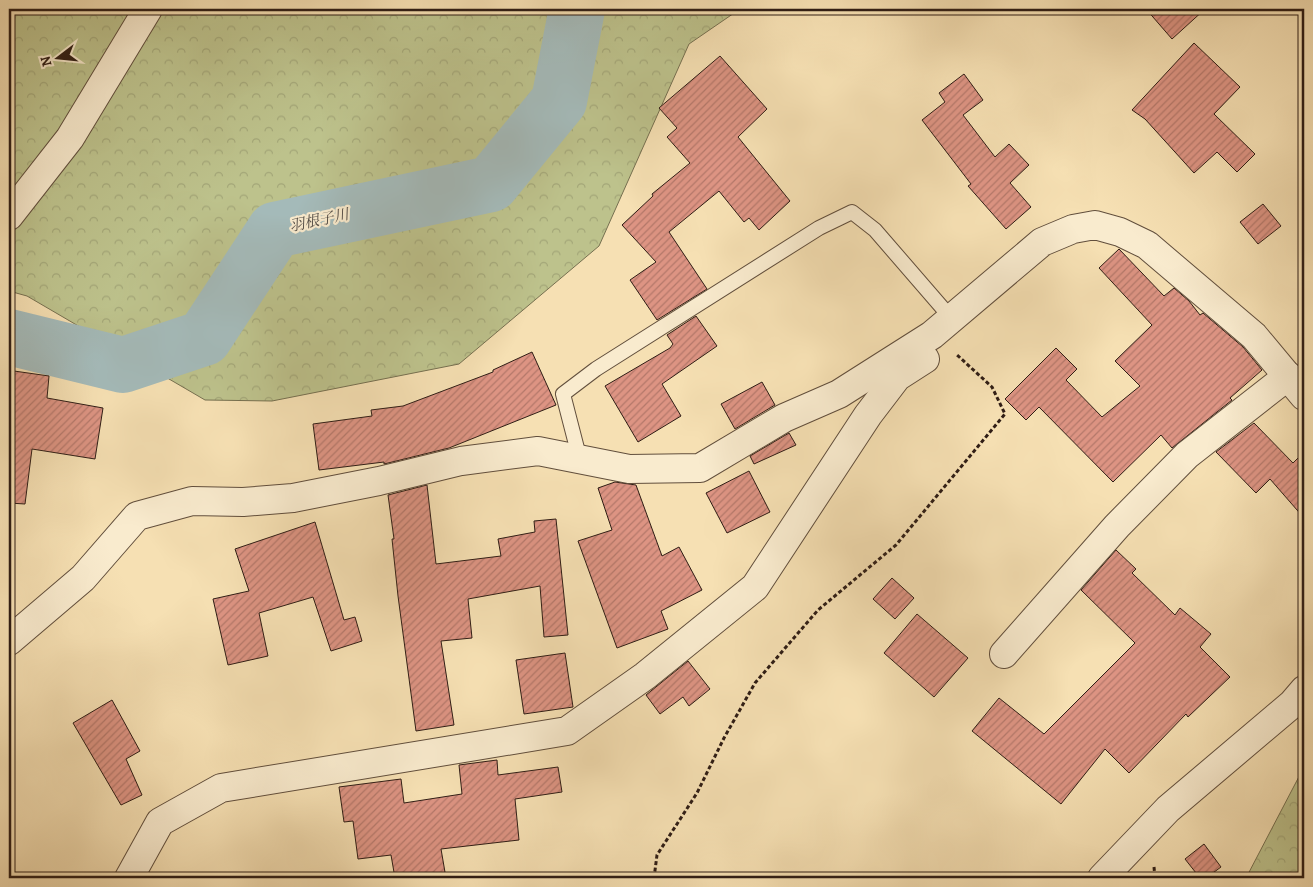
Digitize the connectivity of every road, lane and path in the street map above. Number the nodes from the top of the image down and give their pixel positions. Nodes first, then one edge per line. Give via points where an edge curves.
1 (148, 9) edge
2 (9, 216) edge
3 (949, 332) junction
4 (1296, 386) edge
5 (580, 460) junction
6 (9, 641) edge
7 (1004, 654) dead end
8 (1304, 690) edge
9 (129, 878) edge
10 (654, 878) edge
11 (1102, 878) edge

1 - 2 street via 70,138
3 - 4 street via 1042,242 1073,229 1095,225 1147,245 1254,336
3 - 5 street via 932,335 839,394 784,418 700,468 629,469
3 - 5 lane via 875,230 852,212 819,228 596,369 562,394
3 - 9 street via 897,377 868,415 756,587 644,676 567,730 221,788 160,822
3 - 10 path via 992,387 1005,414 896,545 818,610 755,683 698,793 657,855
4 - 7 street via 1187,455 1118,526
5 - 6 street via 538,451 461,461 293,498 243,502 192,501 137,516 83,578
8 - 11 street via 1292,704 1168,809

